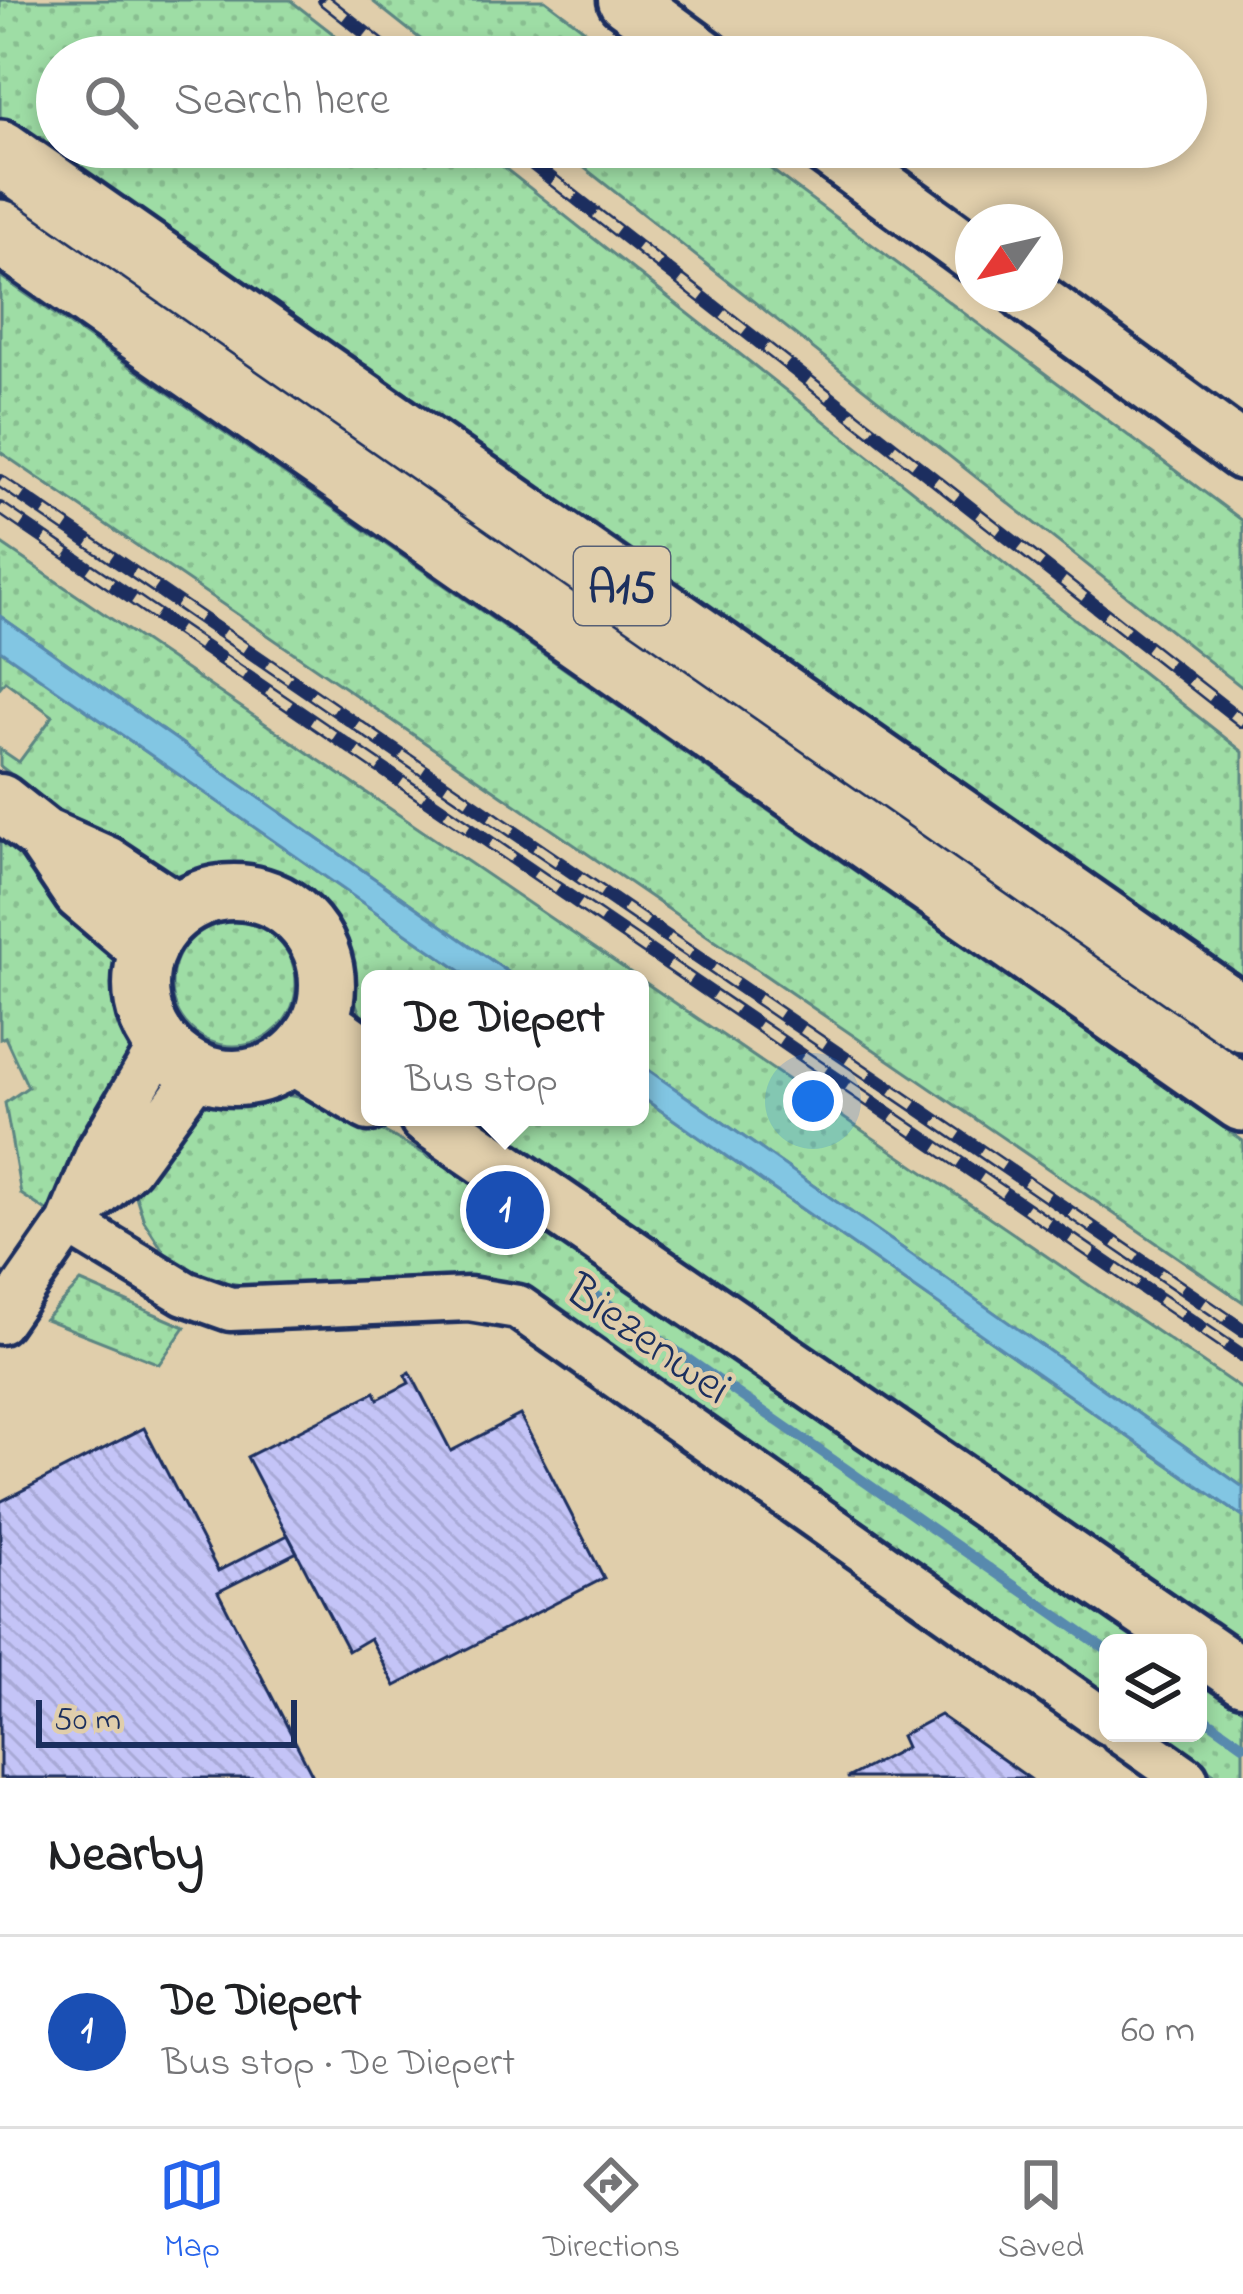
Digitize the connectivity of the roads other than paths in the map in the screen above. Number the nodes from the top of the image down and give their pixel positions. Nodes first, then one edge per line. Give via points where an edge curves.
1 (626, 0) edge
2 (675, 36) edge
3 (0, 152) edge
4 (855, 168) edge
5 (0, 232) edge
6 (955, 241) edge
7 (1052, 312) edge
8 (1243, 452) edge
9 (0, 802) edge
10 (163, 930) junction
11 (1243, 1019) edge
12 (306, 1039) junction
13 (361, 1055) edge
14 (181, 1057) junction
15 (361, 1094) edge
16 (1243, 1099) edge
17 (438, 1126) edge
18 (69, 1223) junction
19 (0, 1322) edge
20 (1179, 1634) edge
21 (1207, 1653) edge
22 (1243, 1677) edge
23 (1099, 1717) edge
24 (1135, 1742) edge
25 (1186, 1778) edge

1 - 2 main road
3 - 11 highway, A15
4 - 6 main road
5 - 16 highway, A15
7 - 8 main road
9 - 10 main road via 43,836 81,893
10 - 12 main road via 204,897 234,892 291,911 324,962 327,992
10 - 14 main road via 142,974 142,998 149,1022
12 - 13 main road
12 - 14 main road via 272,1070 248,1076 224,1077
12 - 15 main road
14 - 18 street via 98,1150
17 - 20 main road
18 - 19 street
18 - 23 street, Biezenwei via 185,1293 230,1309 469,1299 518,1307
21 - 22 main road
24 - 25 street

